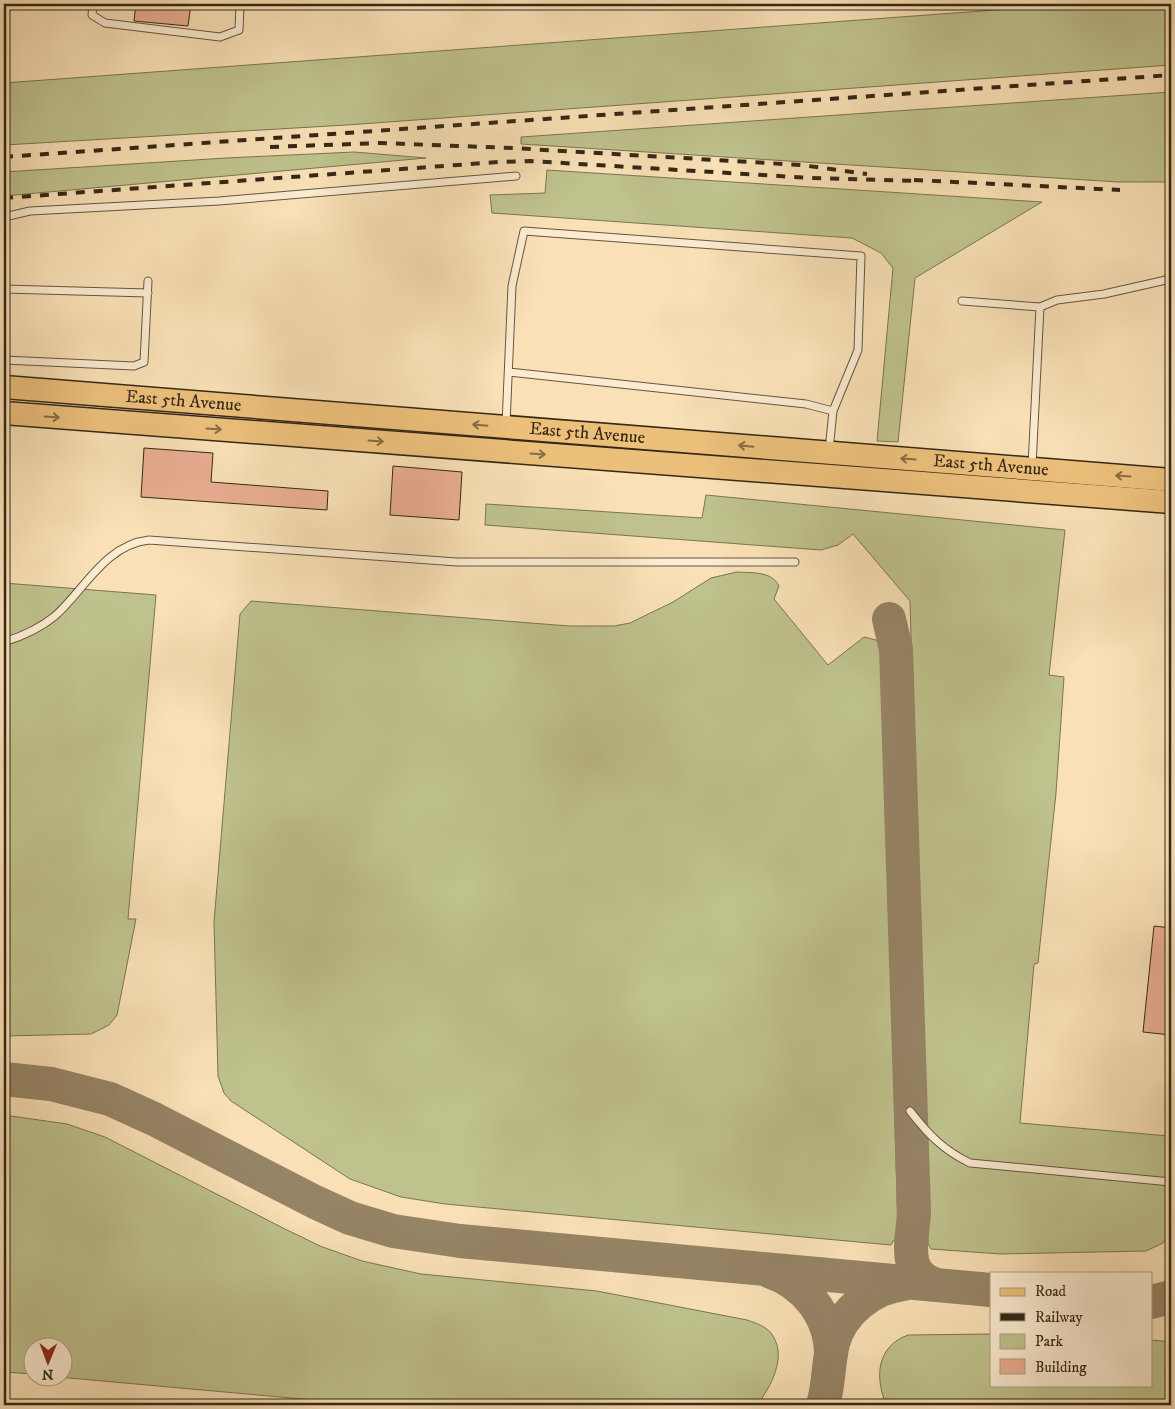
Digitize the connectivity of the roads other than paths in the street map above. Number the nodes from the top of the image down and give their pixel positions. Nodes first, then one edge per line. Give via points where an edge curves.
1 (93, 4) edge
2 (240, 4) edge
3 (516, 176) dead end
4 (4, 217) edge
5 (1171, 276) edge
6 (148, 281) dead end
7 (4, 289) edge
8 (148, 293) junction
9 (962, 301) dead end
10 (1040, 307) junction
11 (4, 360) edge
12 (508, 372) junction
13 (4, 387) edge
14 (833, 412) junction
15 (4, 413) edge
16 (273, 421) junction
17 (506, 427) junction
18 (829, 453) junction
19 (1030, 480) junction
20 (1171, 480) edge
21 (1171, 502) edge
22 (795, 562) dead end
23 (4, 642) edge
24 (910, 1111) dead end
25 (1171, 1182) edge

1 - 2 lane via 92,15 105,23 220,37 239,30
3 - 4 lane via 218,201 30,211
5 - 10 lane via 1166,280 1104,294 1057,300
6 - 8 lane
7 - 8 lane
8 - 11 lane via 144,362 134,366
9 - 10 lane
10 - 19 lane
12 - 14 lane via 806,404
12 - 14 lane via 512,286 524,231 861,256 858,350
12 - 17 lane
13 - 16 main road, East 5th Avenue
14 - 18 lane
15 -> 16 main road, East 5th Avenue
17 -> 16 main road, East 5th Avenue
16 -> 19 main road, East 5th Avenue
18 -> 17 main road, East 5th Avenue
19 -> 18 main road, East 5th Avenue
20 -> 19 main road, East 5th Avenue
19 - 21 main road, East 5th Avenue
22 - 23 lane via 457,562 148,540 128,544 115,553 55,616 30,634
24 - 25 lane via 946,1151 970,1162

